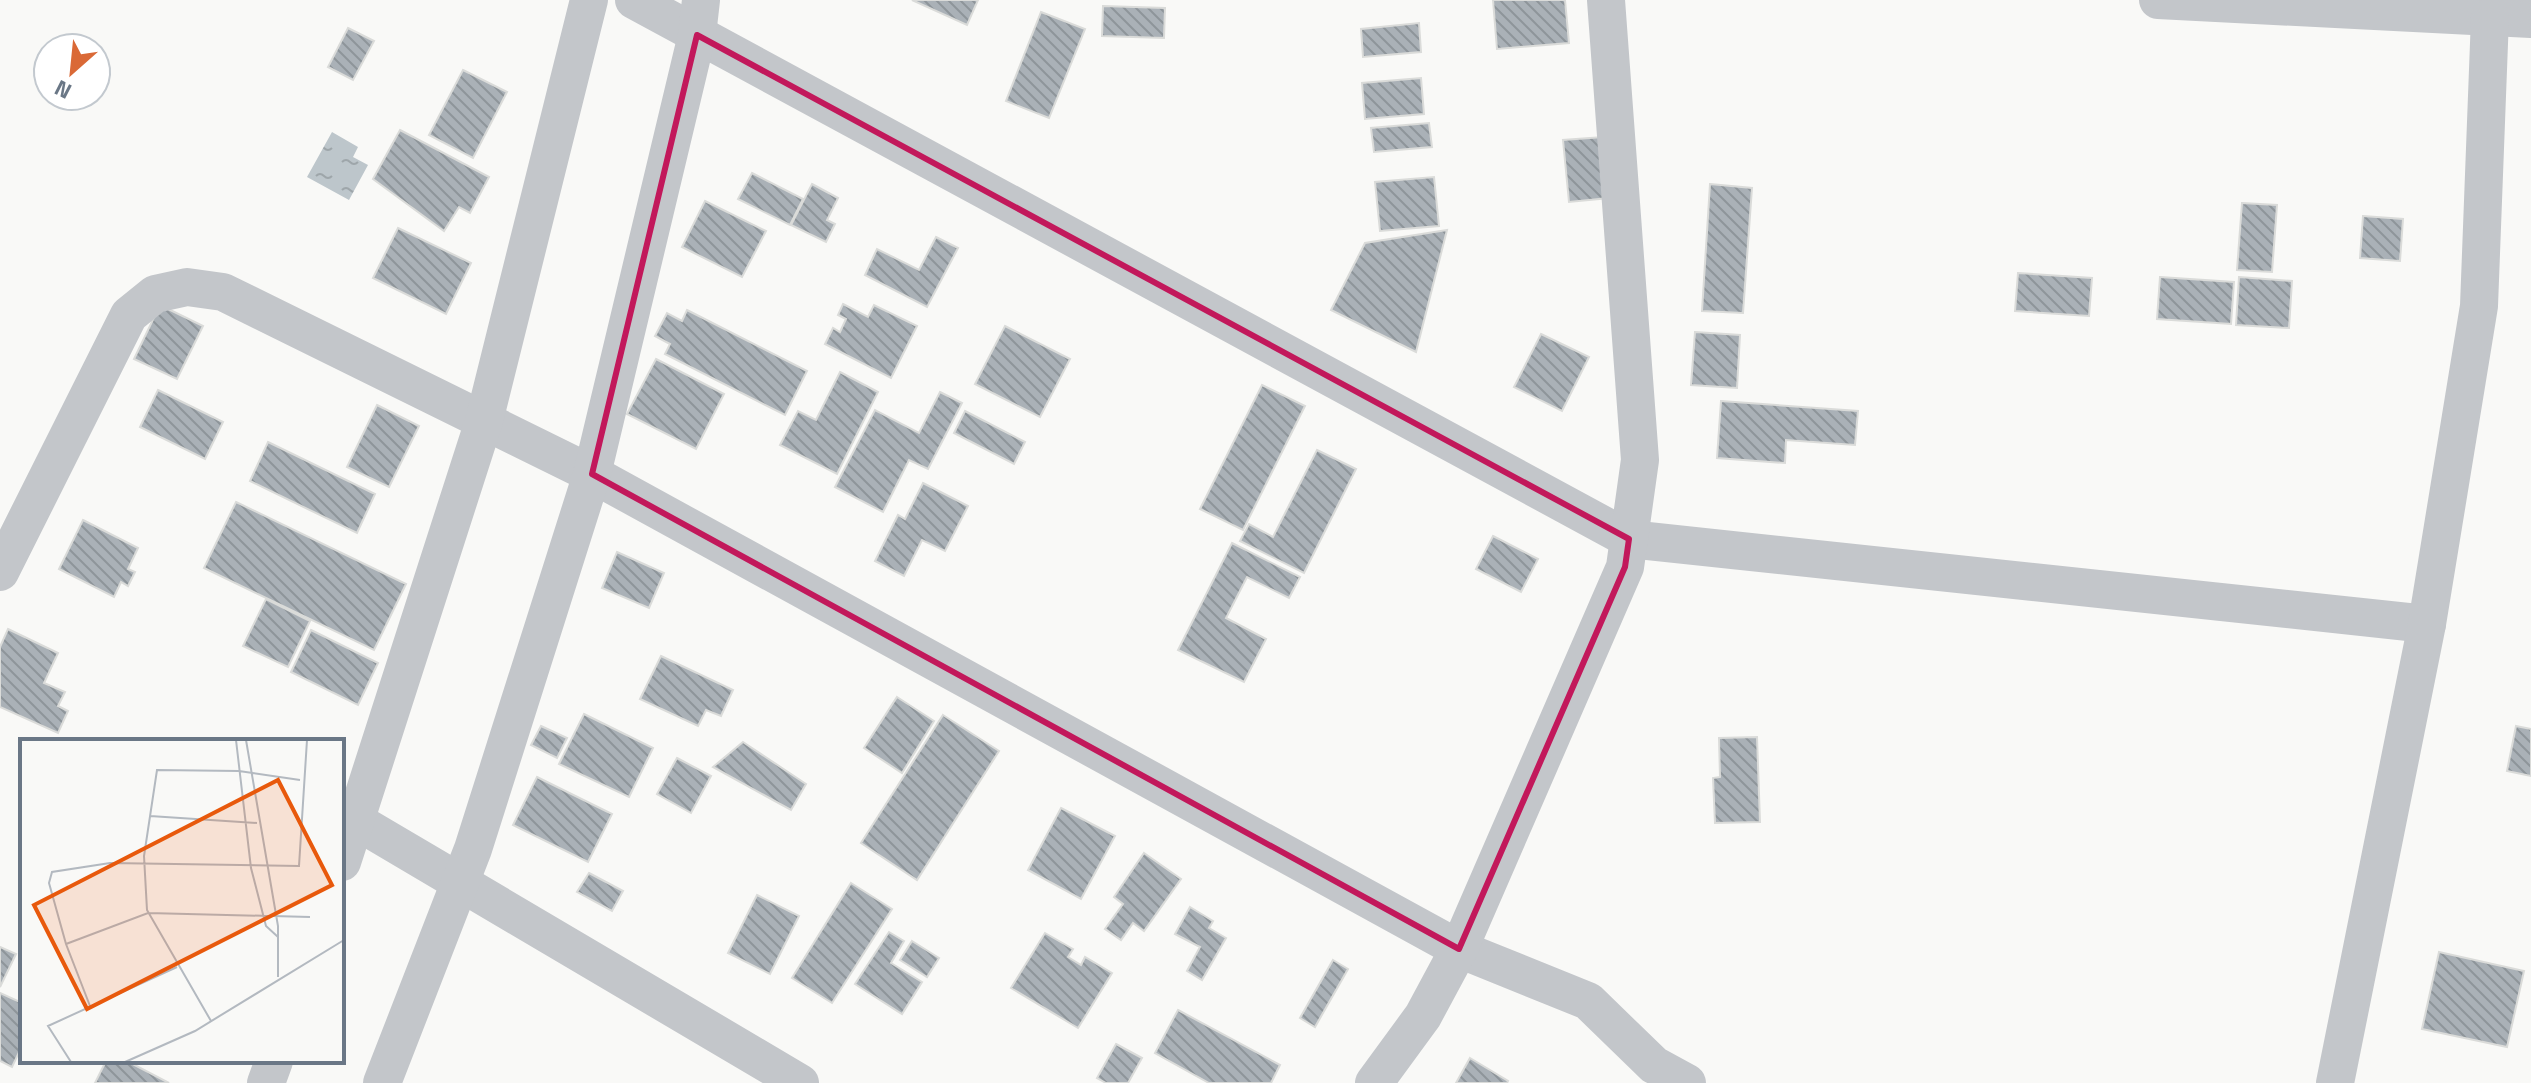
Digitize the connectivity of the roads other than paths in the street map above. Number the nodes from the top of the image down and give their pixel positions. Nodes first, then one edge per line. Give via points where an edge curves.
1 (589, 0) edge
2 (634, 0) edge
3 (1606, 0) edge
4 (2158, 0) edge
5 (699, 17) edge
6 (2490, 17) junction
7 (2531, 19) edge
8 (484, 421) junction
9 (592, 474) junction
10 (1629, 539) junction
11 (0, 572) edge
12 (2427, 624) junction
13 (356, 821) junction
14 (344, 856) edge
15 (460, 884) junction
16 (1459, 949) junction
17 (273, 1063) edge
18 (266, 1083) edge
19 (382, 1083) edge
20 (800, 1083) edge
21 (1374, 1083) edge
22 (1687, 1083) edge
23 (2335, 1083) edge

1 - 8 street
2 - 5 street
3 - 10 street via 1640,460
4 - 6 street
5 - 9 street
5 - 10 street
6 - 7 street
6 - 12 street via 2479,306
8 - 9 street
8 - 11 street via 223,292 187,287 155,294 129,315
8 - 13 street
9 - 15 street
9 - 16 street
10 - 12 street
10 - 16 street via 1625,567
12 - 23 street
13 - 14 street
13 - 15 street
15 - 19 street
15 - 20 street
16 - 21 street via 1423,1016
16 - 22 street via 1588,1001 1654,1065
17 - 18 street

